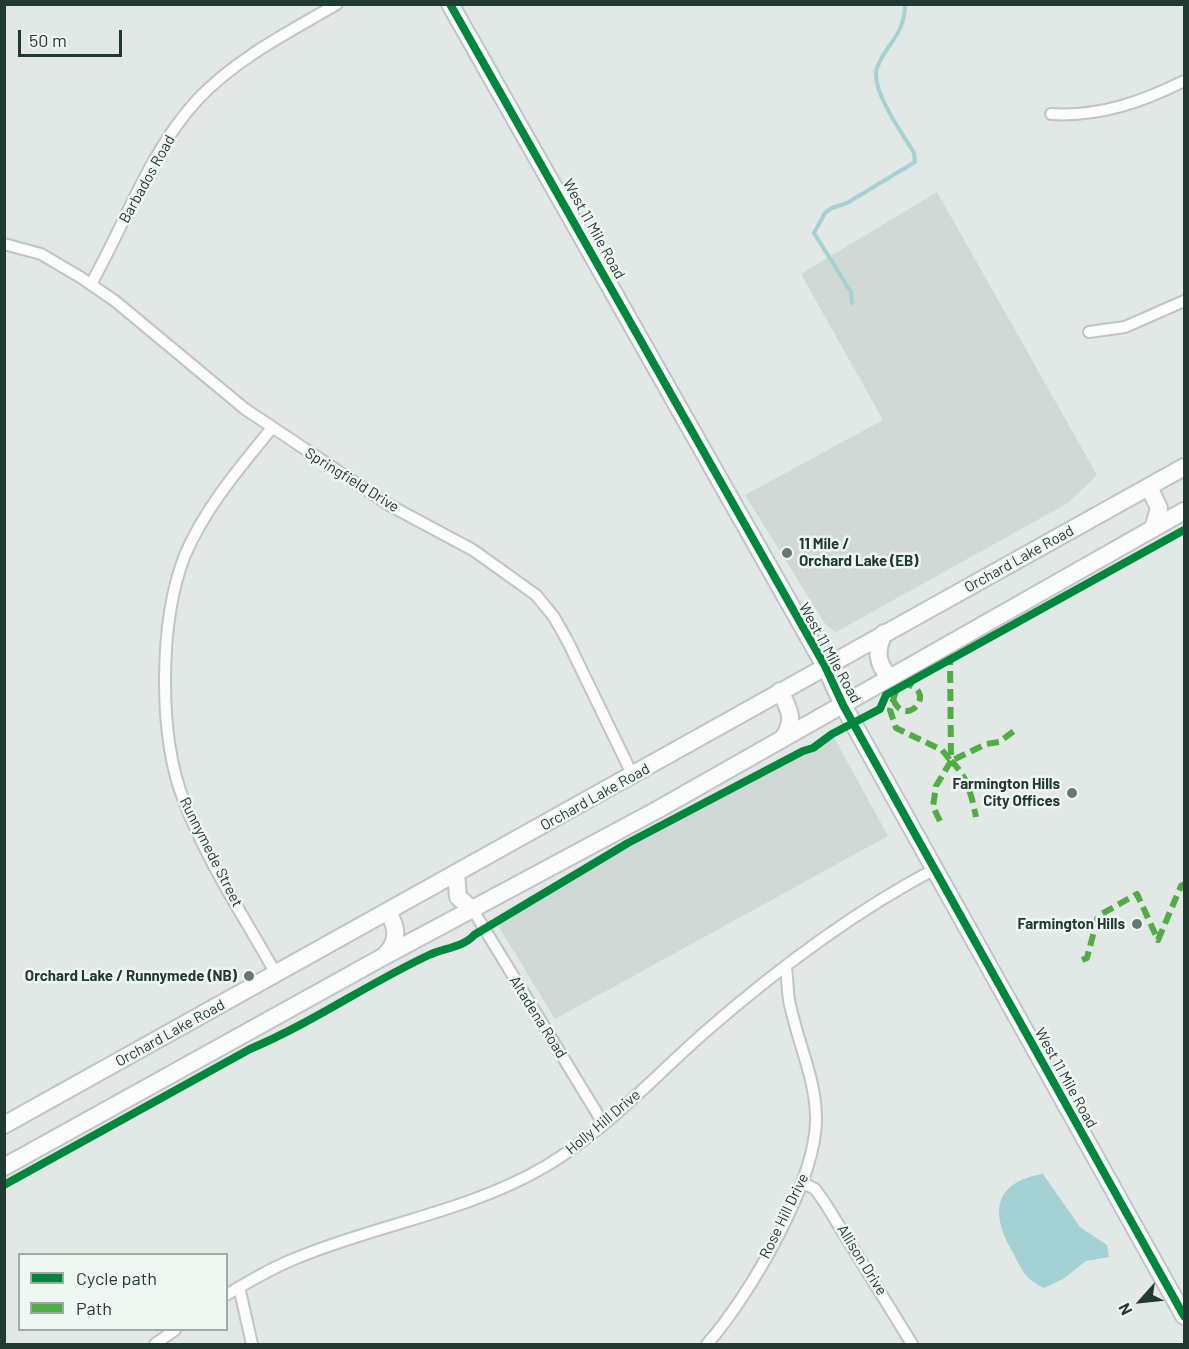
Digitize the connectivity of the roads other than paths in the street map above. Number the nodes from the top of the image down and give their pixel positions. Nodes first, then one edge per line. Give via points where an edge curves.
1 (337, 4) edge
2 (450, 4) edge
3 (1185, 81) edge
4 (1050, 114) dead end
5 (4, 244) edge
6 (91, 284) junction
7 (1185, 301) edge
8 (1089, 333) dead end
9 (272, 428) junction
10 (1183, 470) edge
11 (1149, 487) junction
12 (1185, 511) edge
13 (1153, 529) junction
14 (884, 633) junction
15 (825, 666) junction
16 (889, 677) junction
17 (780, 691) junction
18 (843, 705) junction
19 (783, 738) junction
20 (633, 776) junction
21 (935, 869) junction
22 (456, 874) junction
23 (473, 910) junction
24 (387, 912) junction
25 (381, 958) junction
26 (786, 968) junction
27 (276, 974) junction
28 (603, 1123) junction
29 (4, 1125) edge
30 (4, 1167) edge
31 (802, 1184) junction
32 (239, 1287) junction
33 (228, 1294) edge
34 (1185, 1316) edge
35 (172, 1331) edge
36 (155, 1344) edge
37 (252, 1344) edge
38 (707, 1344) edge
39 (912, 1344) edge

1 - 6 street, Barbados Road via 267,44 198,99 146,174
2 - 15 main road, West 11 Mile Road
3 - 4 street via 1120,108
5 - 6 street, Springfield Drive via 41,254
6 - 9 street, Springfield Drive
7 - 8 street via 1125,327
9 - 20 street, Springfield Drive via 389,505 473,550 536,596 568,642
9 - 27 street, Runnymede Street via 230,480 185,556 172,606 164,709 169,750 183,801
10 - 11 main road, Orchard Lake Road
11 - 13 main road via 1159,508
11 - 14 main road, Orchard Lake Road
12 - 13 main road
13 - 16 main road
14 - 15 main road, Orchard Lake Road
14 - 16 main road via 878,657
15 - 17 main road, Orchard Lake Road
15 - 18 main road, West 11 Mile Road
16 - 18 main road
17 - 19 main road via 792,722
17 - 20 main road, Orchard Lake Road
18 - 19 main road
18 - 21 main road, West 11 Mile Road
19 - 23 main road
20 - 22 main road, Orchard Lake Road
21 - 26 street, Holly Hill Drive via 859,913
21 - 34 main road, West 11 Mile Road
22 - 23 main road via 458,897
22 - 24 main road, Orchard Lake Road
23 - 25 main road
23 - 28 street, Altadena Road
24 - 25 main road via 396,931 395,942
24 - 27 main road, Orchard Lake Road
25 - 30 main road
26 - 28 street, Holly Hill Drive via 706,1031
26 - 31 street, Rose Hill Drive via 790,1007 808,1066 816,1116 810,1162
27 - 29 main road, Orchard Lake Road
28 - 32 street, Holly Hill Drive via 545,1167 508,1185 299,1256
31 - 38 street, Rose Hill Drive via 749,1284
31 - 39 street, Allison Drive via 815,1190 825,1203
32 - 33 street, Holly Hill Drive
32 - 37 street
35 - 36 street

